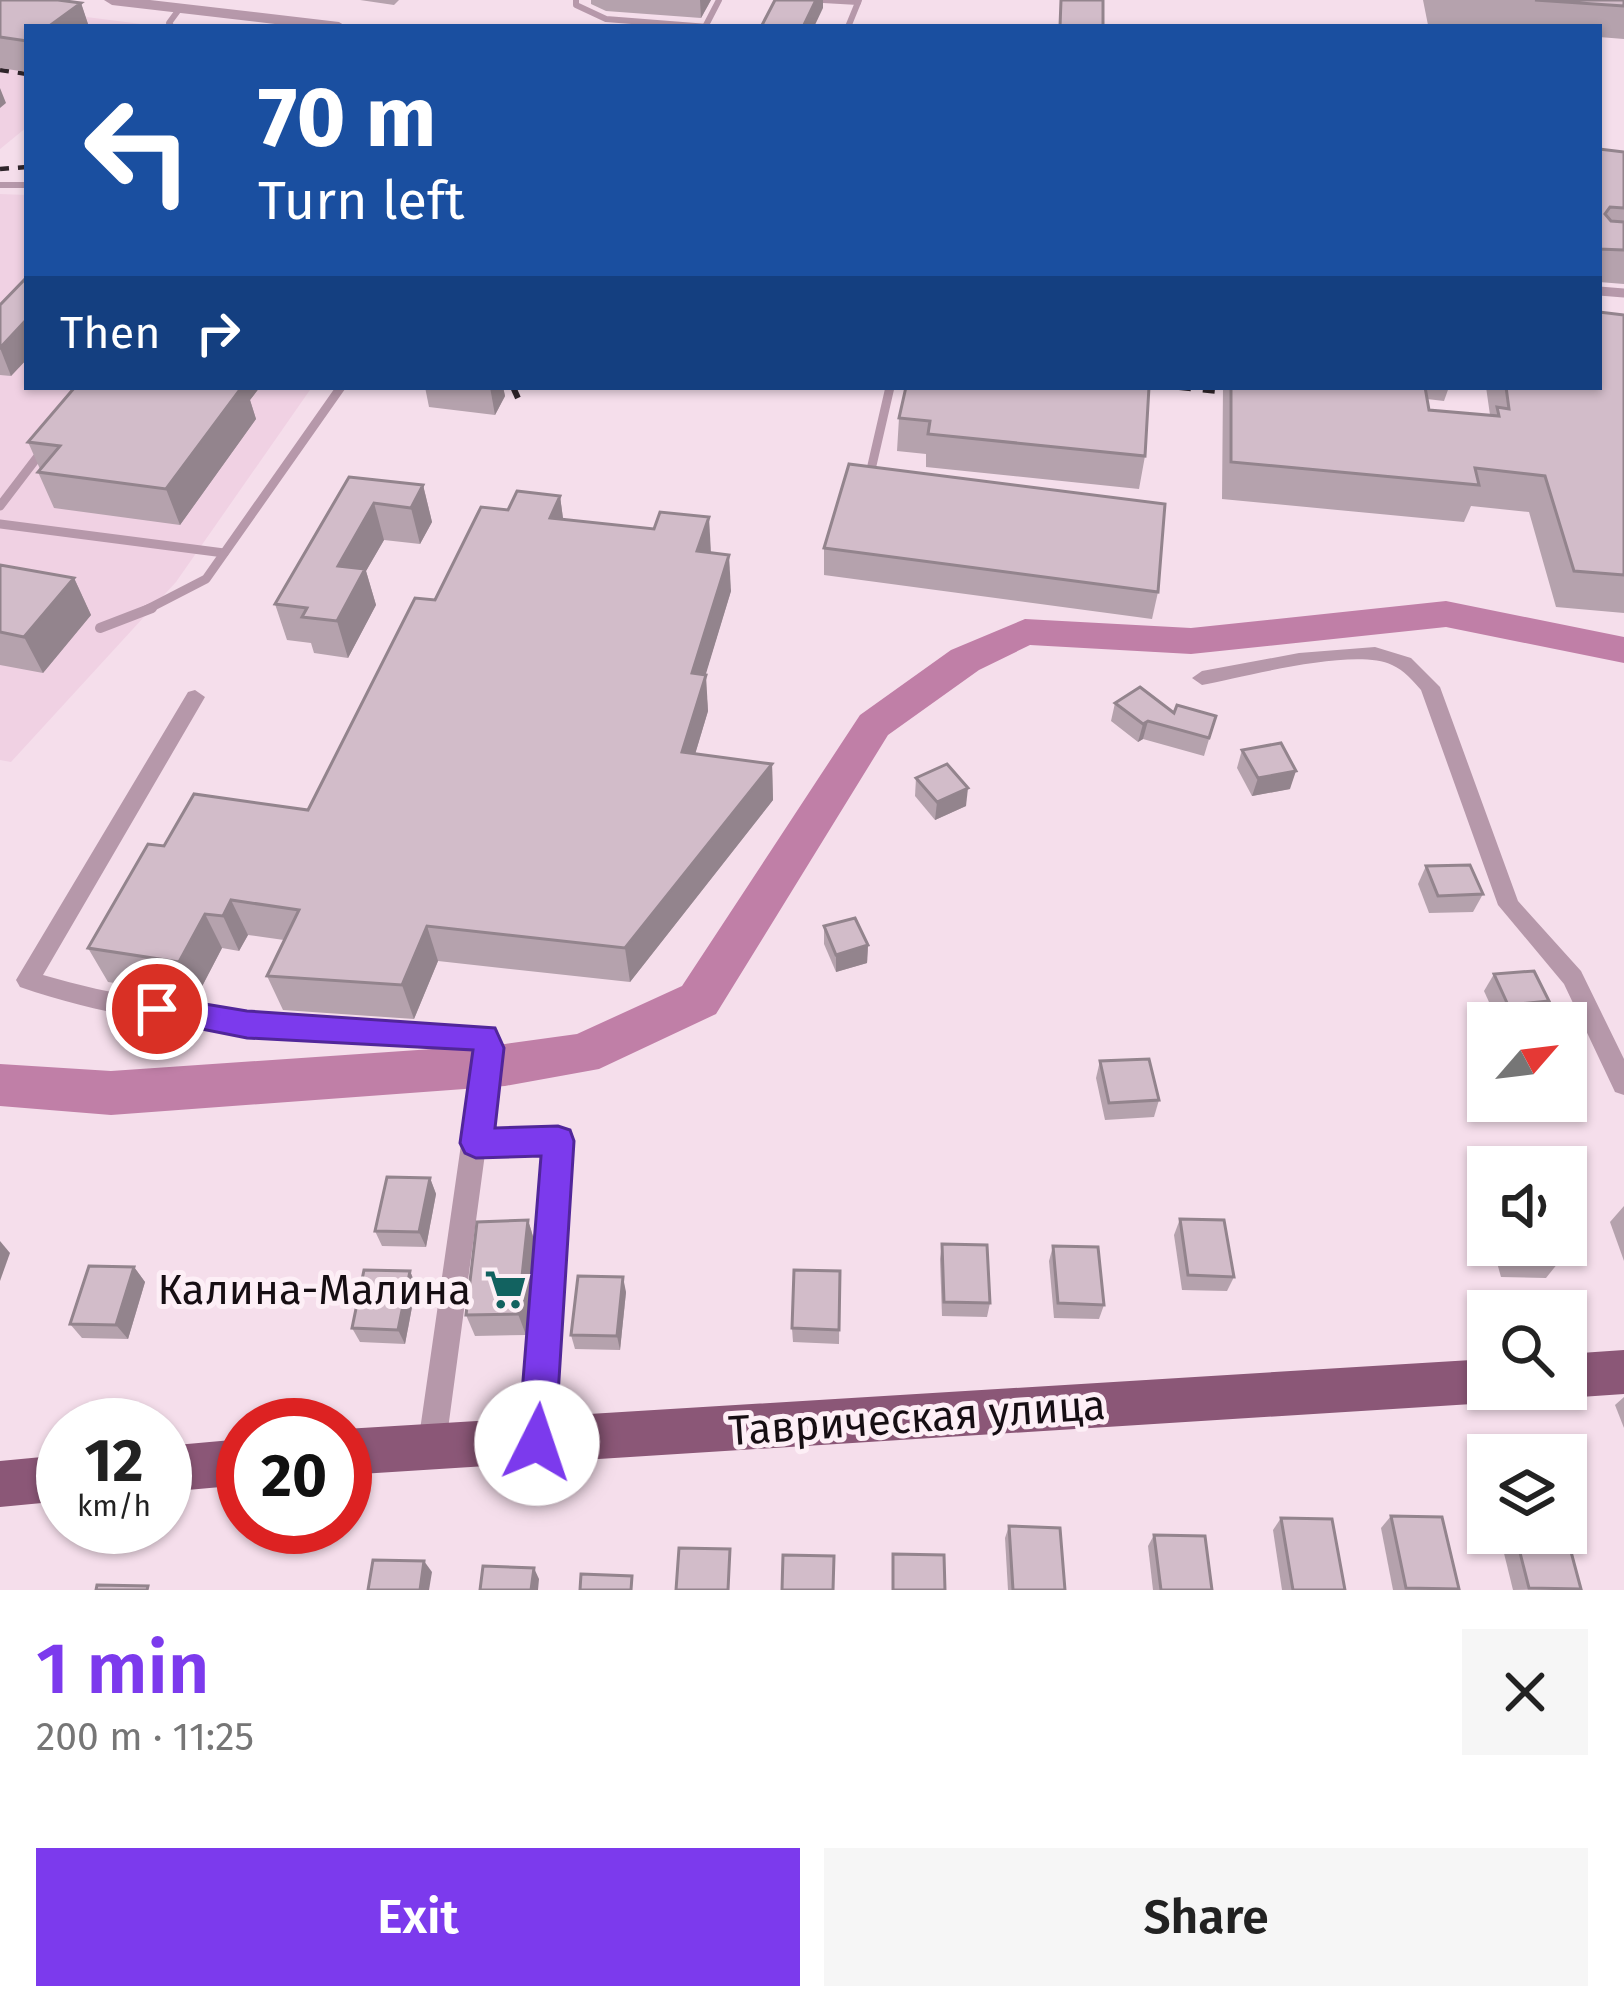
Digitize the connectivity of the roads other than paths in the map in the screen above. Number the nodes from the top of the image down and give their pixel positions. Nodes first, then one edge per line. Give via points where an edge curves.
1 (112, 0) edge
2 (576, 0) edge
3 (823, 0) edge
4 (859, 1) edge
5 (177, 5) edge
6 (286, 24) edge
7 (668, 24) edge
8 (339, 390) edge
9 (889, 390) edge
10 (52, 438) edge
11 (870, 474) edge
12 (0, 506) edge
13 (0, 524) edge
14 (224, 553) junction
15 (100, 628) dead end
16 (1202, 678) dead end
17 (194, 697) dead end
18 (1624, 1084) edge
19 (476, 1143) junction
20 (1624, 1372) edge
21 (1587, 1375) edge
22 (1467, 1382) edge
23 (537, 1443) junction
24 (432, 1444) junction
25 (372, 1450) edge
26 (36, 1481) edge
27 (0, 1484) edge

1 - 5 street
2 - 7 lane via 606,19
3 - 4 lane
5 - 6 street
8 - 14 lane
9 - 11 lane
10 - 12 lane
13 - 14 lane
14 - 15 lane via 206,579 172,601
16 - 18 street via 1355,654 1410,666 1430,687 1509,905 1573,978
17 - 19 street via 28,980 247,1024 484,1037
19 - 23 lane via 558,1141
19 - 24 street
20 - 21 main road
22 - 23 main road, Таврическая улица
23 - 24 main road, Таврическая улица
24 - 25 main road, Таврическая улица
26 - 27 main road

